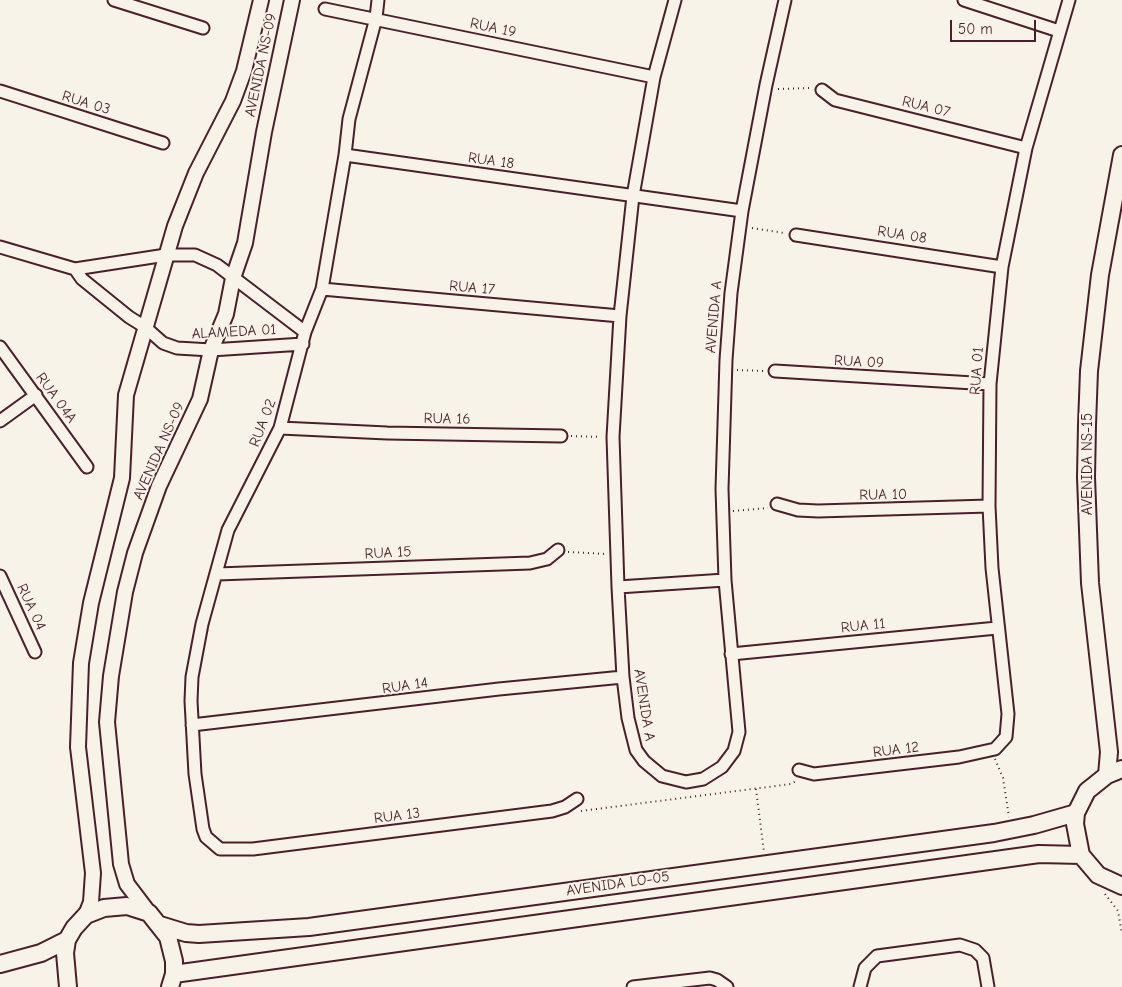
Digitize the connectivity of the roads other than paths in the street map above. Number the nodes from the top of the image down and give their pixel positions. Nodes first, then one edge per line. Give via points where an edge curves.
1 (114, 0) edge
2 (261, 0) edge
3 (292, 0) edge
4 (378, 0) edge
5 (675, 0) edge
6 (786, 0) edge
7 (964, 0) edge
8 (1069, 0) edge
9 (325, 9) dead end
10 (376, 18) junction
11 (203, 28) dead end
12 (1059, 31) junction
13 (654, 78) junction
14 (822, 90) road end
15 (0, 91) edge
16 (164, 143) dead end
17 (1026, 148) junction
18 (345, 155) junction
19 (1122, 155) edge
20 (633, 196) junction
21 (742, 211) junction
22 (796, 235) road end
23 (0, 247) edge
24 (166, 255) junction
25 (1002, 267) junction
26 (75, 269) junction
27 (232, 278) junction
28 (322, 289) junction
29 (620, 316) junction
30 (145, 327) junction
31 (305, 332) junction
32 (303, 344) junction
33 (0, 347) edge
34 (212, 350) junction
35 (775, 372) road end
36 (990, 384) junction
37 (36, 395) junction
38 (0, 421) edge
39 (280, 428) junction
40 (561, 436) road end
41 (87, 467) dead end
42 (778, 504) road end
43 (989, 506) junction
44 (558, 550) road end
45 (217, 574) junction
46 (0, 576) edge
47 (725, 580) junction
48 (618, 586) junction
49 (997, 628) junction
50 (35, 652) dead end
51 (732, 654) junction
52 (623, 677) junction
53 (192, 725) junction
54 (993, 750) joint
55 (1122, 769) edge
56 (802, 771) road end
57 (1107, 775) junction
58 (577, 798) dead end
59 (1076, 813) junction
60 (218, 848) joint
61 (1081, 855) junction
62 (1122, 886) edge
63 (86, 915) junction
64 (154, 919) junction
65 (67, 940) junction
66 (0, 964) edge
67 (172, 981) edge
68 (68, 987) edge
69 (633, 987) edge
70 (727, 987) edge
71 (860, 987) edge
72 (988, 987) edge

1 - 11 street
2 - 24 street, AVENIDA NS-09 via 244,71 233,101 187,194
3 - 27 street, AVENIDA NS-09 via 262,141 245,243
4 - 10 street, RUA 02
5 - 13 street, AVENIDA A
6 - 21 street, AVENIDA A
7 - 12 street
8 - 12 street, RUA 01
9 - 10 street, RUA 19
10 - 13 street, RUA 19
10 - 18 street, RUA 02 via 349,120
12 - 17 street, RUA 01
13 - 20 street, AVENIDA A
14 - 17 street, RUA 07 via 835,100
15 - 16 street, RUA 03
17 - 25 street, RUA 01
18 - 20 street, RUA 18
18 - 28 street, RUA 02
19 - 57 main road, AVENIDA NS-15 via 1100,275 1087,425 1090,583 1109,752
20 - 21 street, RUA 18
20 - 29 street, AVENIDA A
21 - 47 street, AVENIDA A via 725,369
22 - 25 street, RUA 08
23 - 26 street, ALAMEDA 01
24 - 26 street, ALAMEDA 01
24 - 27 street, ALAMEDA 01 via 203,257
24 - 30 street, AVENIDA NS-09
25 - 36 street, RUA 01
26 - 30 street, ALAMEDA 01 via 100,294
27 - 31 street, ALAMEDA 01
27 - 34 street, AVENIDA NS-09 via 226,314
28 - 29 street, RUA 17
28 - 31 street, RUA 02
29 - 48 street, AVENIDA A via 613,437
30 - 34 street, ALAMEDA 01 via 170,346
30 - 63 street, AVENIDA NS-09 via 126,395 122,478 91,603 81,662 78,746 93,873 91,902
31 - 32 street, RUA 02
32 - 34 street, ALAMEDA 01
32 - 39 street, RUA 02
33 - 37 street, RUA 04A
34 - 64 street, AVENIDA NS-09 via 200,399 159,486 135,552 111,676 107,722 121,864 127,884
35 - 36 street, RUA 09
36 - 43 street, RUA 01
37 - 38 street
37 - 41 street, RUA 04A
39 - 40 street, RUA 16 via 387,434
39 - 45 street, RUA 02 via 228,530
42 - 43 street, RUA 10 via 818,511
43 - 49 street, RUA 01
44 - 45 street, RUA 15 via 547,559 530,563
45 - 53 street, RUA 02 via 193,669
46 - 50 street, RUA 04
47 - 48 street
47 - 51 street, AVENIDA A
48 - 52 street, AVENIDA A
49 - 51 street, RUA 11
49 - 54 street, RUA 01 via 1008,719 1006,737
51 - 52 street, AVENIDA A via 738,739 722,767 694,782 662,776 640,757 628,718
52 - 53 street, RUA 14
53 - 60 street, RUA 02 via 201,822 206,837
54 - 56 street, RUA 12 via 909,764 814,774
55 - 57 main road
57 - 59 main road via 1087,790
58 - 60 street, RUA 13 via 562,808 479,822 253,849
59 - 61 main road via 1076,835
59 - 64 main road, AVENIDA LO-05 via 1010,830 309,927 199,934 186,933
61 - 62 main road via 1098,875
61 - 67 main road, AVENIDA LO-05 via 1029,856
63 - 64 main road, AVENIDA LO-05 via 104,908 127,906
63 - 65 main road
64 - 67 main road via 172,947
65 - 66 main road via 41,953
65 - 68 main road
69 - 70 street via 710,978
71 - 72 street via 864,968 877,956 960,945 975,950 983,958

